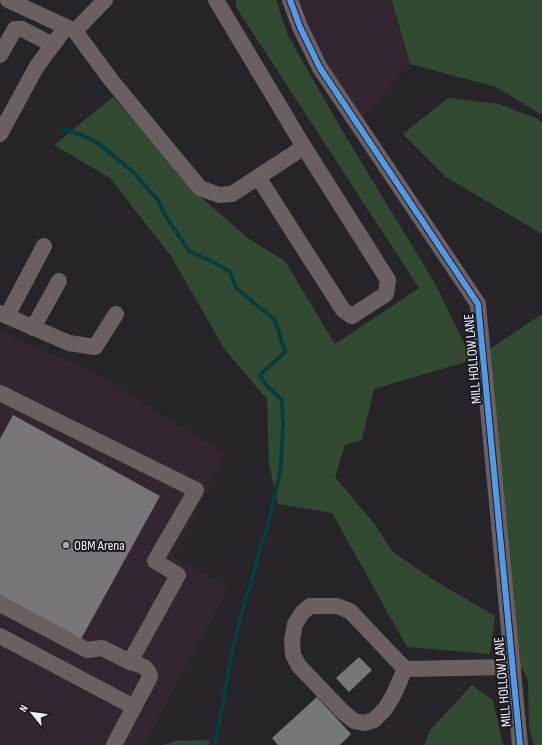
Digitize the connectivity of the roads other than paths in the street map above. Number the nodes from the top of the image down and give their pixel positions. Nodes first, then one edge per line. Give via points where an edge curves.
1 (8, 0) edge
2 (216, 0) edge
3 (290, 0) edge
4 (97, 3) edge
5 (71, 29) junction
6 (53, 45) junction
7 (0, 55) edge
8 (0, 134) edge
9 (304, 147) junction
10 (258, 177) junction
11 (44, 246) dead end
12 (59, 281) dead end
13 (116, 314) dead end
14 (3, 315) edge
15 (33, 328) junction
16 (0, 393) edge
17 (0, 604) edge
18 (0, 636) edge
19 (130, 662) junction
20 (513, 667) junction
21 (405, 669) junction
22 (134, 706) junction
23 (114, 745) edge
24 (520, 745) edge

1 - 5 street
2 - 9 street
3 - 20 street, MILL HOLLOW LANE via 320,68 478,304
4 - 5 street
5 - 6 street
5 - 10 street via 200,188 219,195 232,194
6 - 7 street via 22,29 15,29
6 - 8 street via 37,66
9 - 10 street
9 - 10 street via 388,280 386,294 352,316 343,310
11 - 14 street
12 - 15 street
13 - 15 street via 95,347 69,343
14 - 15 street
16 - 19 street via 196,490 155,561 178,575
17 - 19 street via 87,650 102,648
18 - 22 street
19 - 22 street via 144,667 150,677
20 - 21 street
20 - 24 street, MILL HOLLOW LANE
21 - 21 street via 350,611 337,606 310,606 295,624 293,655 299,666 354,721 364,724 374,720 385,710
22 - 23 street

